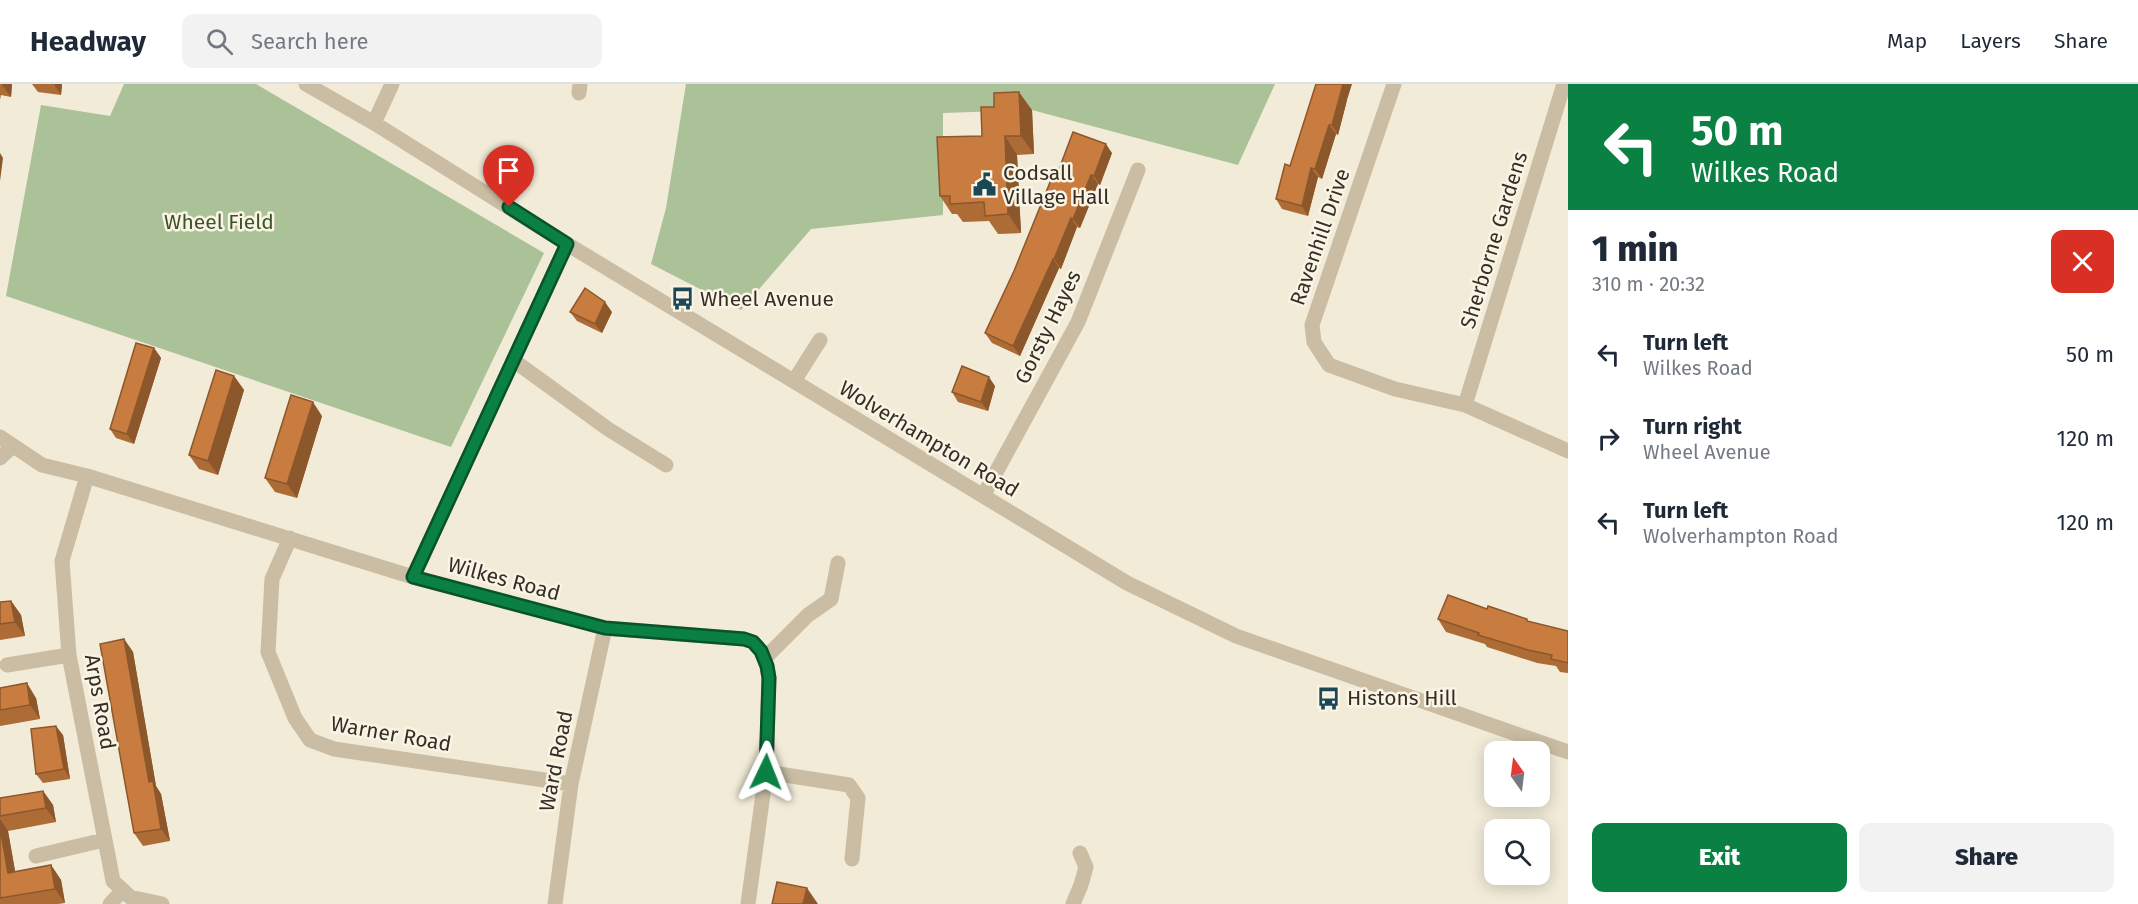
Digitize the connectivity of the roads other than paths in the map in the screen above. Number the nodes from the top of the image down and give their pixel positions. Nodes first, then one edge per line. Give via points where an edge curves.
1 (306, 84) edge
2 (392, 84) edge
3 (1394, 84) edge
4 (1563, 87) dead end
5 (374, 123) junction
6 (1138, 170) dead end
7 (567, 244) junction
8 (820, 340) dead end
9 (513, 360) junction
10 (794, 381) junction
11 (1465, 405) junction
12 (6, 442) edge
13 (1568, 451) edge
14 (0, 458) edge
15 (666, 465) dead end
16 (87, 476) junction
17 (983, 496) junction
18 (290, 538) junction
19 (838, 563) dead end
20 (413, 577) junction
21 (605, 628) junction
22 (69, 655) junction
23 (765, 658) junction
24 (7, 665) dead end
25 (1568, 752) edge
26 (766, 772) junction
27 (571, 784) junction
28 (104, 840) junction
29 (1080, 853) dead end
30 (36, 856) dead end
31 (852, 860) dead end
32 (123, 890) junction
33 (110, 904) edge
34 (162, 904) edge
35 (555, 904) edge
36 (748, 904) edge
37 (1073, 904) edge

1 - 5 street, Wolverhampton Road
2 - 5 street
3 - 11 street, Ravenhill Drive via 1312,325 1314,342 1329,365 1395,389
4 - 11 street, Sherborne Gardens
5 - 7 street, Wolverhampton Road
6 - 17 street, Gorsty Hayes via 1078,322
7 - 9 street
7 - 10 street, Wolverhampton Road
8 - 10 street
9 - 15 street via 579,409
9 - 20 street
10 - 17 street, Wolverhampton Road
11 - 13 street, Ravenhill Drive
12 - 14 street
12 - 16 street, Wilkes Road via 42,465
16 - 18 street, Wilkes Road
16 - 22 street, Arps Road via 62,561
17 - 25 street, Wolverhampton Road via 1126,583 1236,636
18 - 20 street, Wilkes Road
18 - 27 street, Warner Road via 272,579 268,652 295,718 310,740 334,749
19 - 23 street via 832,597
20 - 21 street, Wilkes Road
21 - 23 street, Wilkes Road via 744,639 753,642
21 - 27 street, Ward Road
22 - 24 street
22 - 28 street, Arps Road
23 - 26 street via 769,678
26 - 31 street via 849,785 858,798
26 - 36 street
27 - 35 street, Ward Road
28 - 30 street
28 - 32 street, Arps Road via 113,881
29 - 37 street via 1086,867
32 - 33 street
32 - 34 street via 130,897

